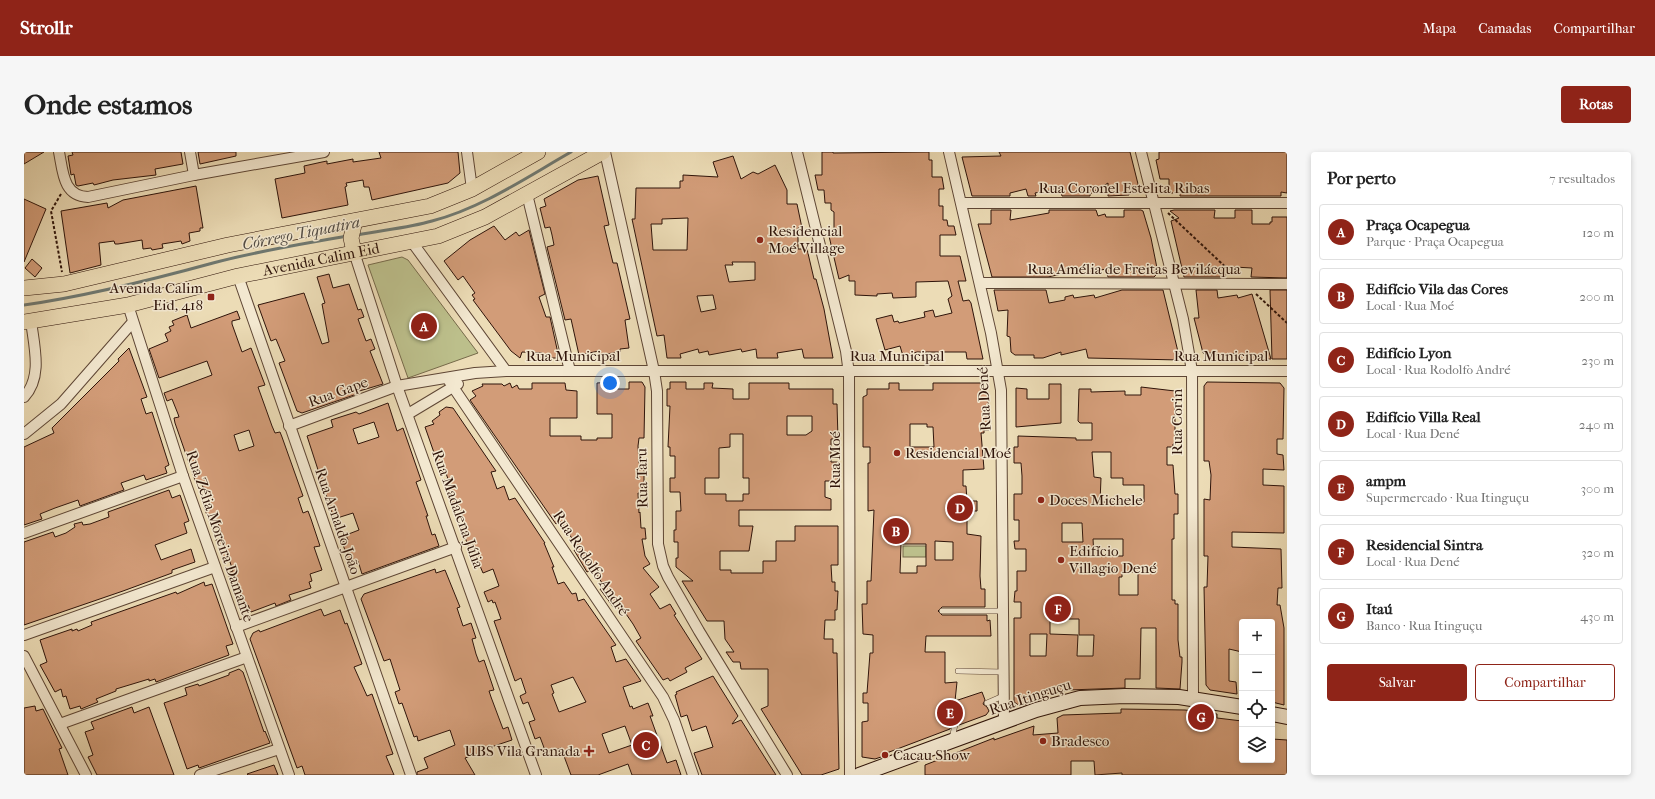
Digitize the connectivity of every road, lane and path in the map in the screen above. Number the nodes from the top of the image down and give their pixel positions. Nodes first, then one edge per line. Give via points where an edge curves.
1 (59, 152) edge
2 (190, 152) edge
3 (323, 152) edge
4 (466, 152) edge
5 (538, 152) edge
6 (604, 152) edge
7 (797, 152) edge
8 (949, 152) edge
9 (1141, 152) edge
10 (194, 175) junction
11 (66, 184) junction
12 (472, 189) junction
13 (527, 194) junction
14 (962, 203) junction
15 (1159, 203) junction
16 (1287, 203) edge
17 (354, 237) junction
18 (412, 242) junction
19 (238, 276) junction
20 (64, 284) junction
21 (980, 284) junction
22 (1173, 284) junction
23 (1244, 284) junction
24 (1287, 284) edge
25 (24, 288) edge
26 (128, 305) junction
27 (28, 322) edge
28 (132, 323) junction
29 (1287, 323) edge
30 (848, 370) junction
31 (506, 371) junction
32 (570, 371) junction
33 (654, 371) junction
34 (999, 371) junction
35 (1192, 371) junction
36 (1287, 371) edge
37 (475, 373) junction
38 (447, 378) junction
39 (397, 386) junction
40 (453, 386) junction
41 (24, 397) edge
42 (408, 414) junction
43 (289, 426) junction
44 (24, 434) edge
45 (183, 476) junction
46 (24, 533) edge
47 (456, 547) junction
48 (215, 567) junction
49 (346, 588) junction
50 (942, 611) dead end
51 (1002, 611) junction
52 (236, 627) junction
53 (24, 635) edge
54 (24, 656) edge
55 (247, 657) junction
56 (958, 671) dead end
57 (1003, 672) junction
58 (1003, 696) junction
59 (1193, 698) junction
60 (987, 703) dead end
61 (1239, 706) edge
62 (957, 715) dead end
63 (1275, 715) edge
64 (1287, 717) edge
65 (1004, 722) junction
66 (60, 724) junction
67 (952, 742) junction
68 (279, 748) junction
69 (86, 775) edge
70 (200, 775) edge
71 (289, 775) edge
72 (411, 775) edge
73 (536, 775) edge
74 (693, 775) edge
75 (787, 775) edge
76 (850, 775) edge
77 (859, 775) edge

1 - 11 street
2 - 10 street
3 - 10 street
4 - 12 street
5 - 12 main road, Avenida Calim Eid
6 - 13 main road, Avenida Calim Eid
6 - 33 street, Rua Taru
7 - 30 street, Rua Moé via 846,351
8 - 14 street, Rua Dené
9 - 15 street, Rua Corin
10 - 11 street via 88,197 74,194
11 - 20 path via 51,211
12 - 17 main road, Avenida Calim Eid
13 - 18 main road, Avenida Calim Eid via 485,218
13 - 32 street
14 - 15 street, Rua Coronel Estelita Ribas
14 - 21 street, Rua Dené
15 - 16 street, Rua Coronel Estelita Ribas
15 - 22 street, Rua Corin
15 - 23 path
17 - 18 main road, Avenida Calim Eid
17 - 19 main road, Avenida Calim Eid
17 - 20 main road, Avenida Calim Eid via 228,244
17 - 39 street, Rua Madalena Júlia
18 - 31 street
19 - 26 main road, Avenida Calim Eid
19 - 43 street, Rua Arnaldo João
20 - 25 main road, Avenida Calim Eid
21 - 22 street, Rua Amélia de Freitas Bevilácqua
21 - 34 street, Rua Dené
22 - 23 street, Rua Amélia de Freitas Bevilácqua
22 - 35 street, Rua Corin via 1184,324
23 - 24 street, Rua Amélia de Freitas Bevilácqua
23 - 29 path
26 - 27 main road, Avenida Calim Eid
26 - 28 street, Rua Zélia Moreira Damante
27 - 41 street via 36,370 34,383
28 - 44 street via 61,404
28 - 45 street, Rua Zélia Moreira Damante
30 - 33 street, Rua Municipal
30 - 34 street, Rua Municipal
30 - 76 street, Rua Moé
31 - 32 street, Rua Municipal
31 - 37 street, Rua Municipal
32 - 33 street, Rua Municipal
33 - 75 street, Rua Taru via 657,391 658,544 663,566 699,631
34 - 35 street, Rua Municipal
34 - 51 street, Rua Dené
35 - 36 street, Rua Municipal
35 - 59 street, Rua Corin
37 - 38 street, Rua Municipal
37 - 40 street
38 - 39 street, Rua Gape
38 - 40 street, Rua Rodolfo André
39 - 42 street, Rua Madalena Júlia
39 - 43 street, Rua Gape
40 - 42 street
40 - 74 street, Rua Rodolfo André via 663,697 674,720
42 - 47 street, Rua Madalena Júlia
43 - 49 street, Rua Arnaldo João
45 - 46 street
45 - 48 street, Rua Zélia Moreira Damante
47 - 49 street
47 - 73 street, Rua Madalena Júlia
48 - 52 street, Rua Zélia Moreira Damante
48 - 53 street
49 - 52 street
49 - 72 street, Rua Arnaldo João
50 - 51 lane
51 - 57 street, Rua Dené
52 - 55 street, Rua Zélia Moreira Damante
54 - 66 street
55 - 66 street
55 - 68 street, Rua Zélia Moreira Damante
56 - 57 lane
57 - 58 street, Rua Dené
58 - 60 lane
58 - 65 street, Rua Dené
59 - 61 main road, Rua Itinguçu
59 - 65 main road, Rua Itinguçu via 1080,698
62 - 67 lane
63 - 64 main road
65 - 67 main road, Rua Itinguçu
66 - 69 street
67 - 77 main road, Rua Itinguçu
68 - 70 street
68 - 71 street, Rua Zélia Moreira Damante

